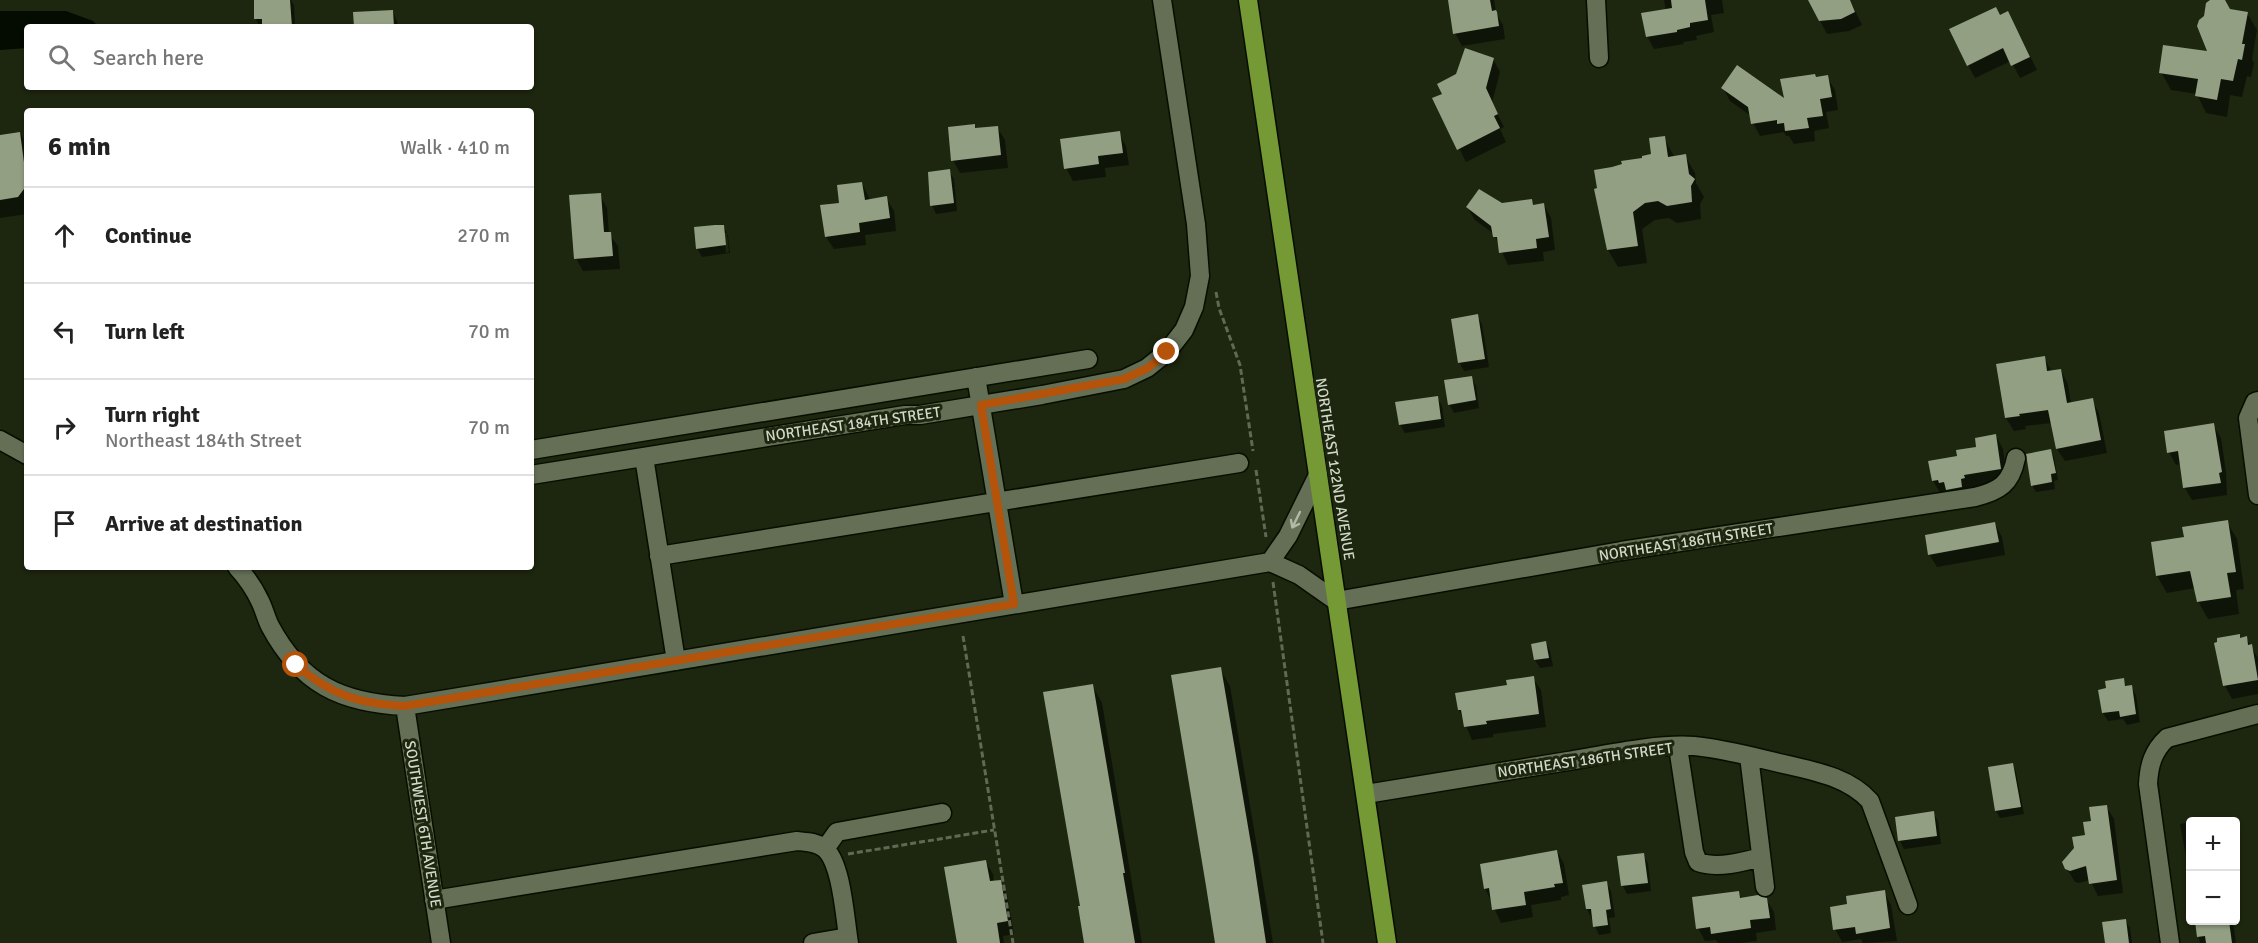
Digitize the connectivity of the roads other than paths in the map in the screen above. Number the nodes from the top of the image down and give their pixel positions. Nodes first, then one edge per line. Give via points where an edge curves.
1 (1162, 0) edge
2 (1248, 0) edge
3 (1596, 0) edge
4 (1599, 58) dead end
5 (1088, 359) dead end
6 (976, 378) junction
7 (2258, 401) edge
8 (981, 405) junction
9 (0, 440) edge
10 (534, 450) edge
11 (24, 453) edge
12 (644, 457) junction
13 (2016, 458) dead end
14 (1239, 463) dead end
15 (534, 475) edge
16 (1318, 475) junction
17 (2258, 495) edge
18 (997, 502) junction
19 (659, 556) junction
20 (1270, 562) junction
21 (240, 570) edge
22 (1336, 601) junction
23 (1014, 604) junction
24 (676, 661) junction
25 (405, 706) junction
26 (2258, 714) edge
27 (1678, 747) junction
28 (1749, 756) junction
29 (1366, 794) junction
30 (942, 813) dead end
31 (825, 849) junction
32 (1761, 856) junction
33 (1765, 887) dead end
34 (434, 900) junction
35 (1908, 905) dead end
36 (848, 940) edge
37 (441, 943) edge
38 (813, 943) edge
39 (1387, 943) edge
40 (2170, 943) edge

1 - 8 street, NORTHEAST 184TH STREET via 1196,224 1200,276 1194,307 1184,330 1148,368 1124,379
2 - 16 highway, NORTHEAST 122ND AVENUE
3 - 4 street
5 - 6 street, NORTHEAST 184TH STREET
6 - 8 street
6 - 10 street, NORTHEAST 184TH STREET
7 - 17 street via 2248,418
8 - 12 street, NORTHEAST 184TH STREET
8 - 18 street
9 - 11 street
12 - 15 street, NORTHEAST 184TH STREET
12 - 19 street
13 - 22 street, NORTHEAST 186TH STREET via 2013,474 1994,493 1975,497 1621,551
14 - 18 street
16 -> 20 street via 1288,536
16 - 22 highway, NORTHEAST 122ND AVENUE
18 - 19 street
18 - 23 street
19 - 24 street
20 - 22 street via 1299,575
20 - 23 street
21 - 25 street via 261,601 281,646 315,681 356,701
22 - 29 highway, NORTHEAST 122ND AVENUE
23 - 24 street
24 - 25 street
25 - 34 street, SOUTHWEST 6TH AVENUE
26 - 40 street via 2167,738 2149,766 2148,784
27 - 28 street, NORTHEAST 186TH STREET
27 - 29 street, NORTHEAST 186TH STREET via 1597,756
27 - 32 street via 1698,862 1706,865
28 - 32 street
28 - 35 street, NORTHEAST 186TH STREET via 1807,769 1859,789 1870,801
29 - 39 highway, NORTHEAST 122ND AVENUE
30 - 31 street via 837,832
31 - 34 street via 813,842 797,841
31 - 36 street via 837,870
32 - 33 street
34 - 37 street, SOUTHWEST 6TH AVENUE
36 - 38 street

